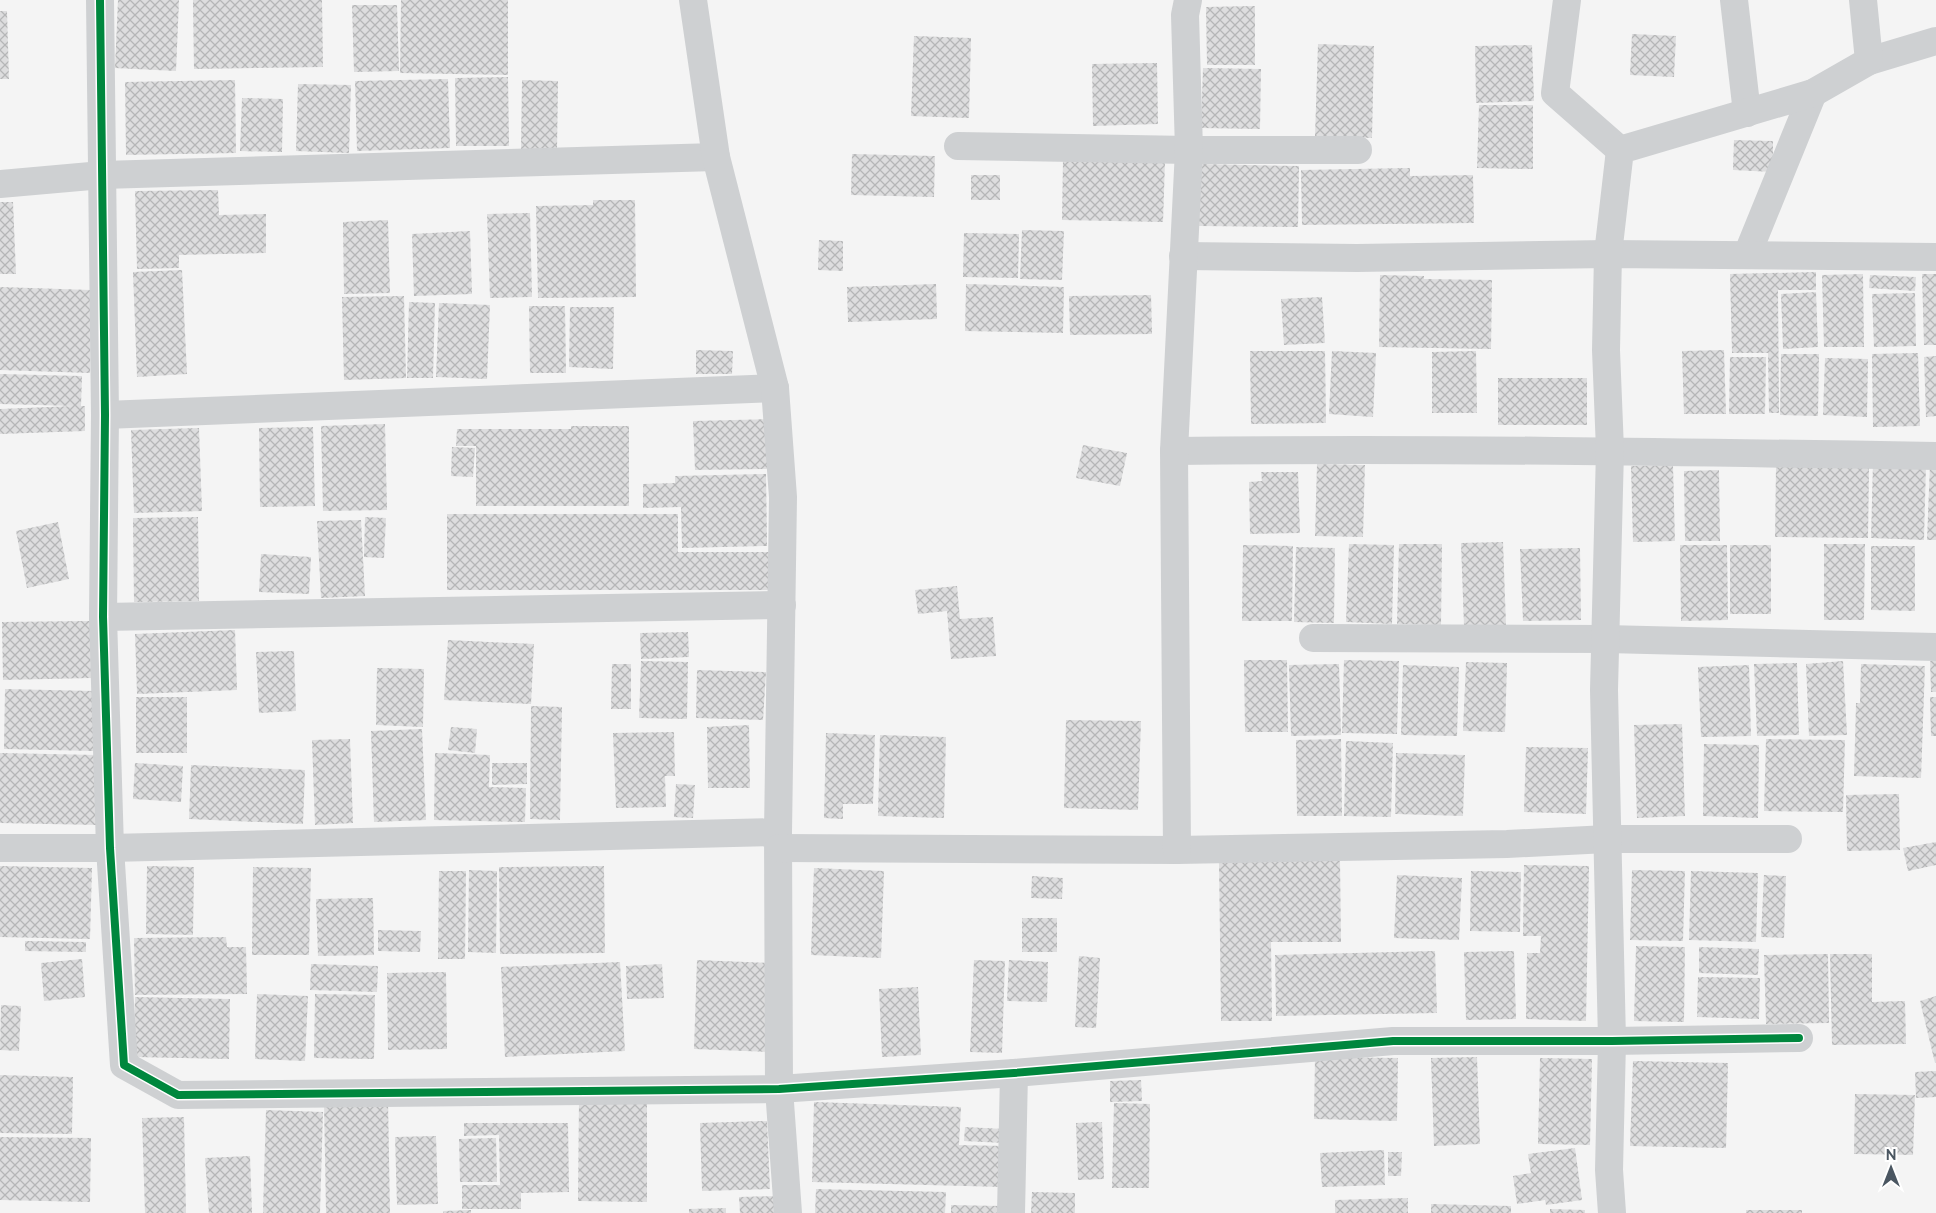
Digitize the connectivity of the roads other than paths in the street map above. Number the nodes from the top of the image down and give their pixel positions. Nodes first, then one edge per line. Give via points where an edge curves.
1 (100, 0) edge
2 (693, 0) edge
3 (1188, 0) edge
4 (1567, 0) edge
5 (1734, 0) edge
6 (1863, 0) edge
7 (1936, 41) edge
8 (1869, 61) junction
9 (1813, 94) junction
10 (1747, 113) junction
11 (958, 146) dead end
12 (1189, 150) junction
13 (1358, 150) dead end
14 (1620, 150) junction
15 (716, 157) junction
16 (102, 175) junction
17 (0, 184) edge
18 (1608, 254) junction
19 (1747, 255) junction
20 (1183, 256) junction
21 (1936, 257) edge
22 (775, 388) junction
23 (105, 416) junction
24 (1610, 450) junction
25 (1174, 452) junction
26 (1936, 456) edge
27 (782, 605) junction
28 (103, 617) junction
29 (1313, 638) dead end
30 (1606, 638) junction
31 (1936, 647) edge
32 (1607, 839) junction
33 (1788, 839) dead end
34 (778, 840) junction
35 (0, 848) edge
36 (110, 848) junction
37 (1177, 850) junction
38 (1799, 1038) dead end
39 (1612, 1041) junction
40 (1014, 1073) junction
41 (779, 1089) junction
42 (788, 1213) edge
43 (1011, 1213) edge
44 (1612, 1213) edge

1 - 16 street
2 - 15 street
3 - 12 street via 1185,15
4 - 14 street via 1555,93
5 - 10 street
6 - 8 street
7 - 8 street
8 - 9 street
9 - 10 street
9 - 19 street
10 - 14 street
11 - 12 street
12 - 13 street
12 - 20 street
14 - 18 street
15 - 16 street
15 - 22 street
16 - 17 street
16 - 23 street
18 - 19 street
18 - 20 street via 1356,258
18 - 24 street via 1606,350
19 - 21 street
20 - 25 street
22 - 23 street
22 - 27 street via 783,497
23 - 28 street
24 - 25 street
24 - 26 street
24 - 30 street
25 - 37 street
27 - 28 street
27 - 34 street
28 - 36 street
29 - 30 street
30 - 31 street
30 - 32 street
32 - 33 street
32 - 37 street
32 - 39 street
34 - 36 street
34 - 37 street
34 - 41 street
35 - 36 street
36 - 41 street via 124,1065 178,1095
38 - 39 street
39 - 40 street via 1393,1041
39 - 44 street via 1609,1170
40 - 41 street
40 - 43 street
41 - 42 street

